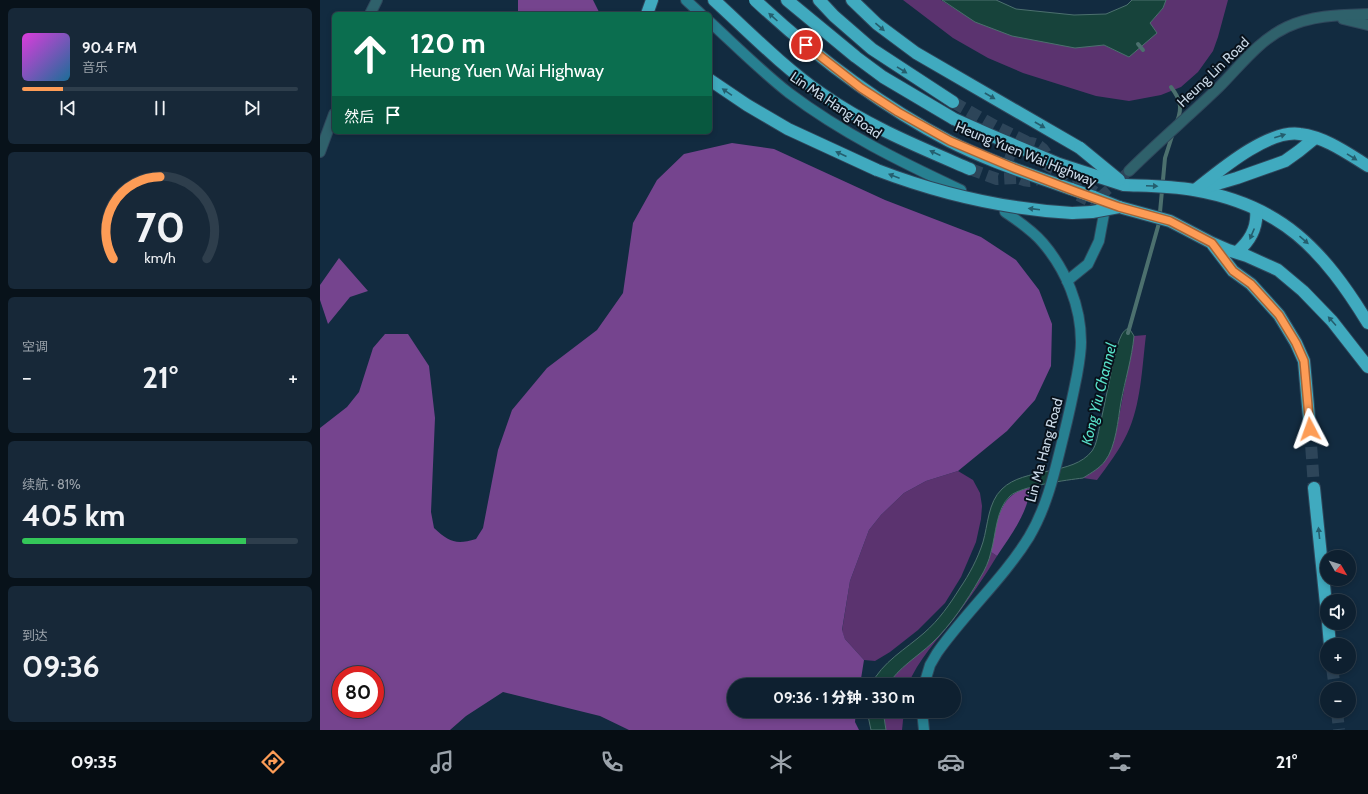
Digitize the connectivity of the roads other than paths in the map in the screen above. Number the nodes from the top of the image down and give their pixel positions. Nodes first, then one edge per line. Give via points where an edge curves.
1 (376, 0) edge
2 (652, 0) edge
3 (686, 0) edge
4 (714, 0) edge
5 (755, 0) edge
6 (787, 0) edge
7 (819, 0) edge
8 (852, 0) edge
9 (371, 12) edge
10 (648, 12) edge
11 (699, 12) edge
12 (1368, 14) edge
13 (1330, 15) junction
14 (712, 24) edge
15 (1368, 25) edge
16 (712, 81) edge
17 (953, 102) tunnel mouth
18 (332, 119) edge
19 (1315, 138) junction
20 (320, 152) edge
21 (1368, 166) edge
22 (970, 169) tunnel mouth
23 (1129, 171) tunnel mouth
24 (1124, 185) junction
25 (961, 190) dead end
26 (1194, 190) junction
27 (1119, 207) junction
28 (1256, 210) junction
29 (1005, 212) dead end
30 (1104, 214) dead end
31 (1212, 243) junction
32 (1237, 252) junction
33 (1067, 281) junction
34 (1368, 323) edge
35 (1368, 367) edge
36 (1310, 429) tunnel mouth
37 (1314, 488) tunnel mouth
38 (1325, 594) edge
39 (926, 678) edge
40 (923, 718) edge
41 (924, 730) edge

1 - 9 street
2 - 10 highway
3 - 11 street
22 -> 4 highway via 881,129 821,93
27 -> 5 highway, Heung Yuen Wai Highway, bridge via 976,153 911,119 836,69
6 - 24 highway, Heung Yuen Wai Highway, bridge via 883,77 947,115 1059,164
7 -> 17 highway via 872,49
8 -> 24 highway, bridge via 877,24 916,53 1080,148
12 - 13 street, Heung Lin Road
13 - 15 street, Heung Lin Road
13 - 23 street, Heung Lin Road via 1299,22 1277,32 1259,46
14 - 25 street, Lin Ma Hang Road via 762,70 813,110 868,144
27 -> 16 highway, bridge via 1072,213 998,204 927,188 877,170 788,129
18 - 20 street
19 -> 21 highway
19 - 26 highway via 1285,161
26 -> 19 highway via 1266,141 1291,133
24 -> 26 highway, Heung Yuen Wai Highway
26 - 28 highway, Heung Yuen Wai Highway via 1238,201
27 - 31 highway, Heung Yuen Wai Highway via 1170,221
28 -> 32 highway via 1254,231
28 -> 34 highway, Heung Yuen Wai Highway via 1290,228 1322,258
29 - 33 street, Lin Ma Hang Road via 1042,243
30 - 33 street via 1099,241 1088,264
31 - 32 highway, Heung Yuen Wai Highway
31 - 36 highway via 1233,271 1251,284 1279,315 1296,343 1304,361
35 -> 32 highway, Heung Yuen Wai Highway via 1332,321 1298,287 1278,270
33 - 39 street, Lin Ma Hang Road via 1079,317 1080,354 1049,495 1021,548 937,653
38 -> 37 highway
40 - 41 street

